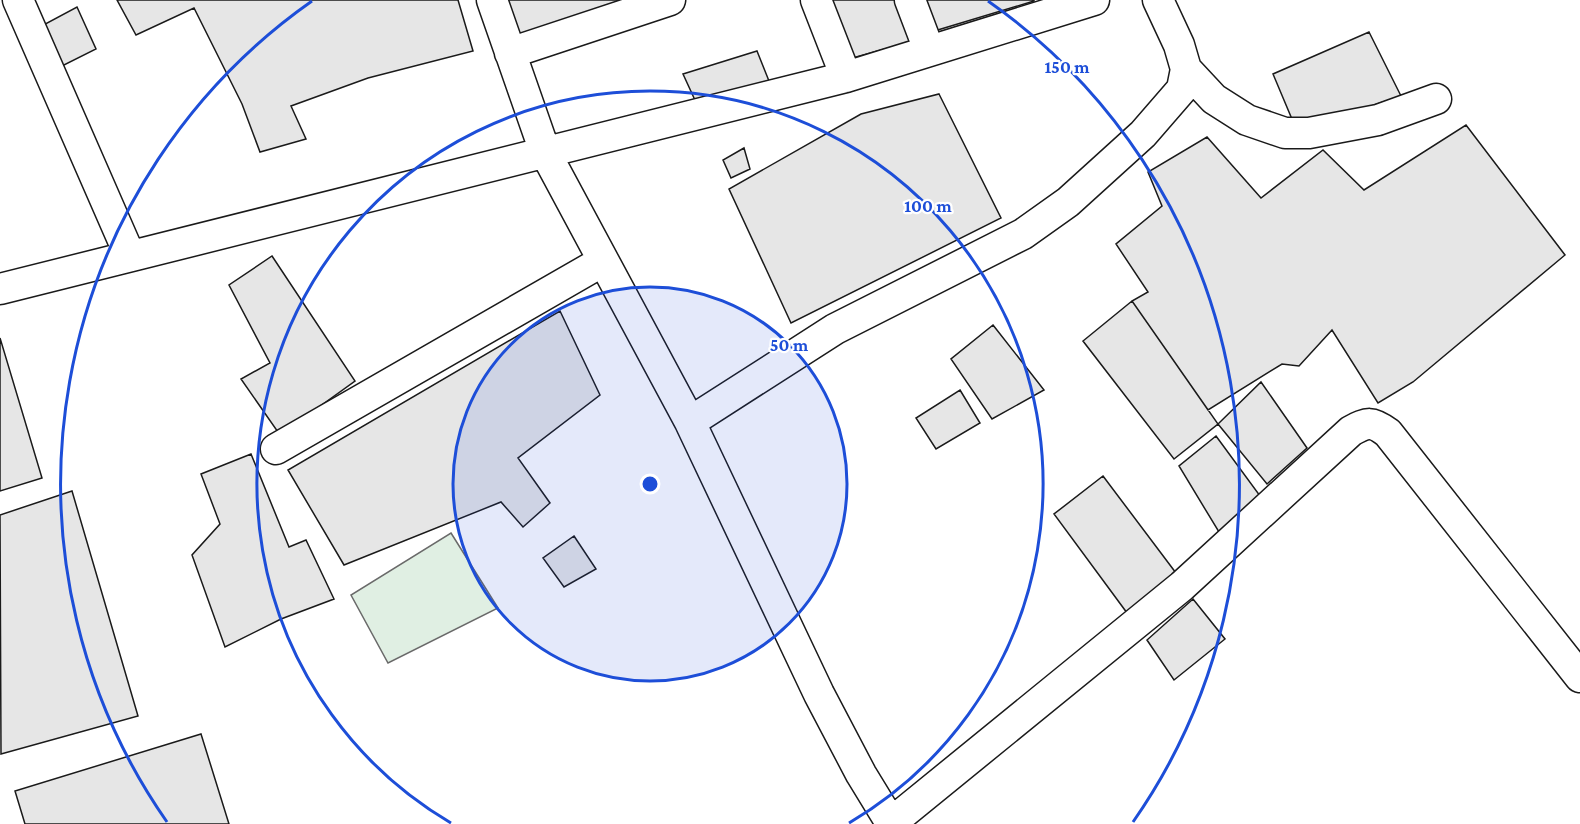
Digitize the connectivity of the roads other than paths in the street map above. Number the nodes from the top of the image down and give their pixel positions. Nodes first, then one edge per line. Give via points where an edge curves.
1 (492, 0) edge
2 (670, 0) edge
3 (816, 0) edge
4 (910, 0) edge
5 (1094, 0) edge
6 (1158, 0) edge
7 (24, 2) edge
8 (635, 6) edge
9 (929, 50) junction
10 (510, 53) junction
11 (1186, 69) junction
12 (846, 77) junction
13 (1436, 99) dead end
14 (545, 152) junction
15 (130, 256) junction
16 (603, 261) junction
17 (0, 289) edge
18 (690, 422) junction
19 (276, 449) dead end
20 (1580, 677) edge
21 (891, 824) edge

1 - 10 street
2 - 8 street
3 - 12 street
4 - 9 street
5 - 9 street
6 - 11 street
7 - 15 street
8 - 10 street
9 - 12 street
10 - 14 street
11 - 13 street via 1214,99 1247,120 1285,133 1309,133 1378,120
11 - 18 street via 1182,89 1143,134 1068,202 1023,234 836,329
12 - 14 street
14 - 15 street
14 - 16 street
15 - 17 street
16 - 18 street
16 - 19 street
18 - 21 street via 819,694
20 - 21 street via 1388,434 1377,424 1365,424 1351,431 1182,586

